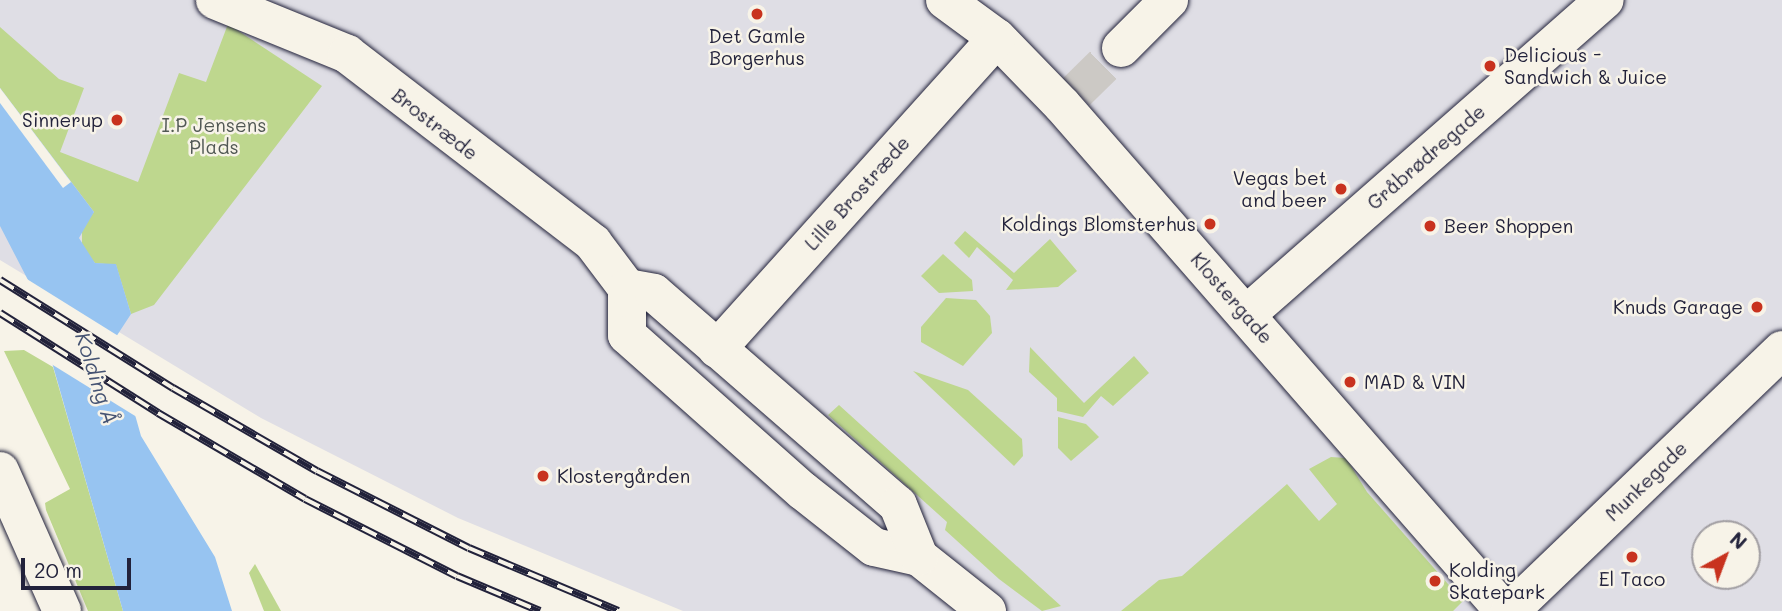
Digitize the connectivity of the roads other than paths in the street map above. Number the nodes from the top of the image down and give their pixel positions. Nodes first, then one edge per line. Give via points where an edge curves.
1 (215, 0) edge
2 (945, 0) edge
3 (1169, 0) edge
4 (1605, 0) edge
5 (997, 38) junction
6 (1121, 48) tunnel mouth
7 (627, 288) junction
8 (1247, 314) junction
9 (717, 349) junction
10 (1782, 350) edge
11 (0, 471) edge
12 (919, 557) junction
13 (62, 611) edge
14 (987, 611) edge
15 (1504, 611) edge
16 (1510, 611) edge

1 - 7 street, Brostræde via 347,54 593,243
2 - 5 street, Klostergade
3 - 6 street
4 - 8 street, Gråbrødregade
5 - 8 street, Klostergade via 1069,99
5 - 9 street, Lille Brostræde
7 - 9 street via 654,293
7 - 12 street via 627,335 803,491 874,547
8 - 15 street, Klostergade
9 - 12 street via 898,505
10 - 16 street, Munkegade
11 - 13 street
12 - 14 street

